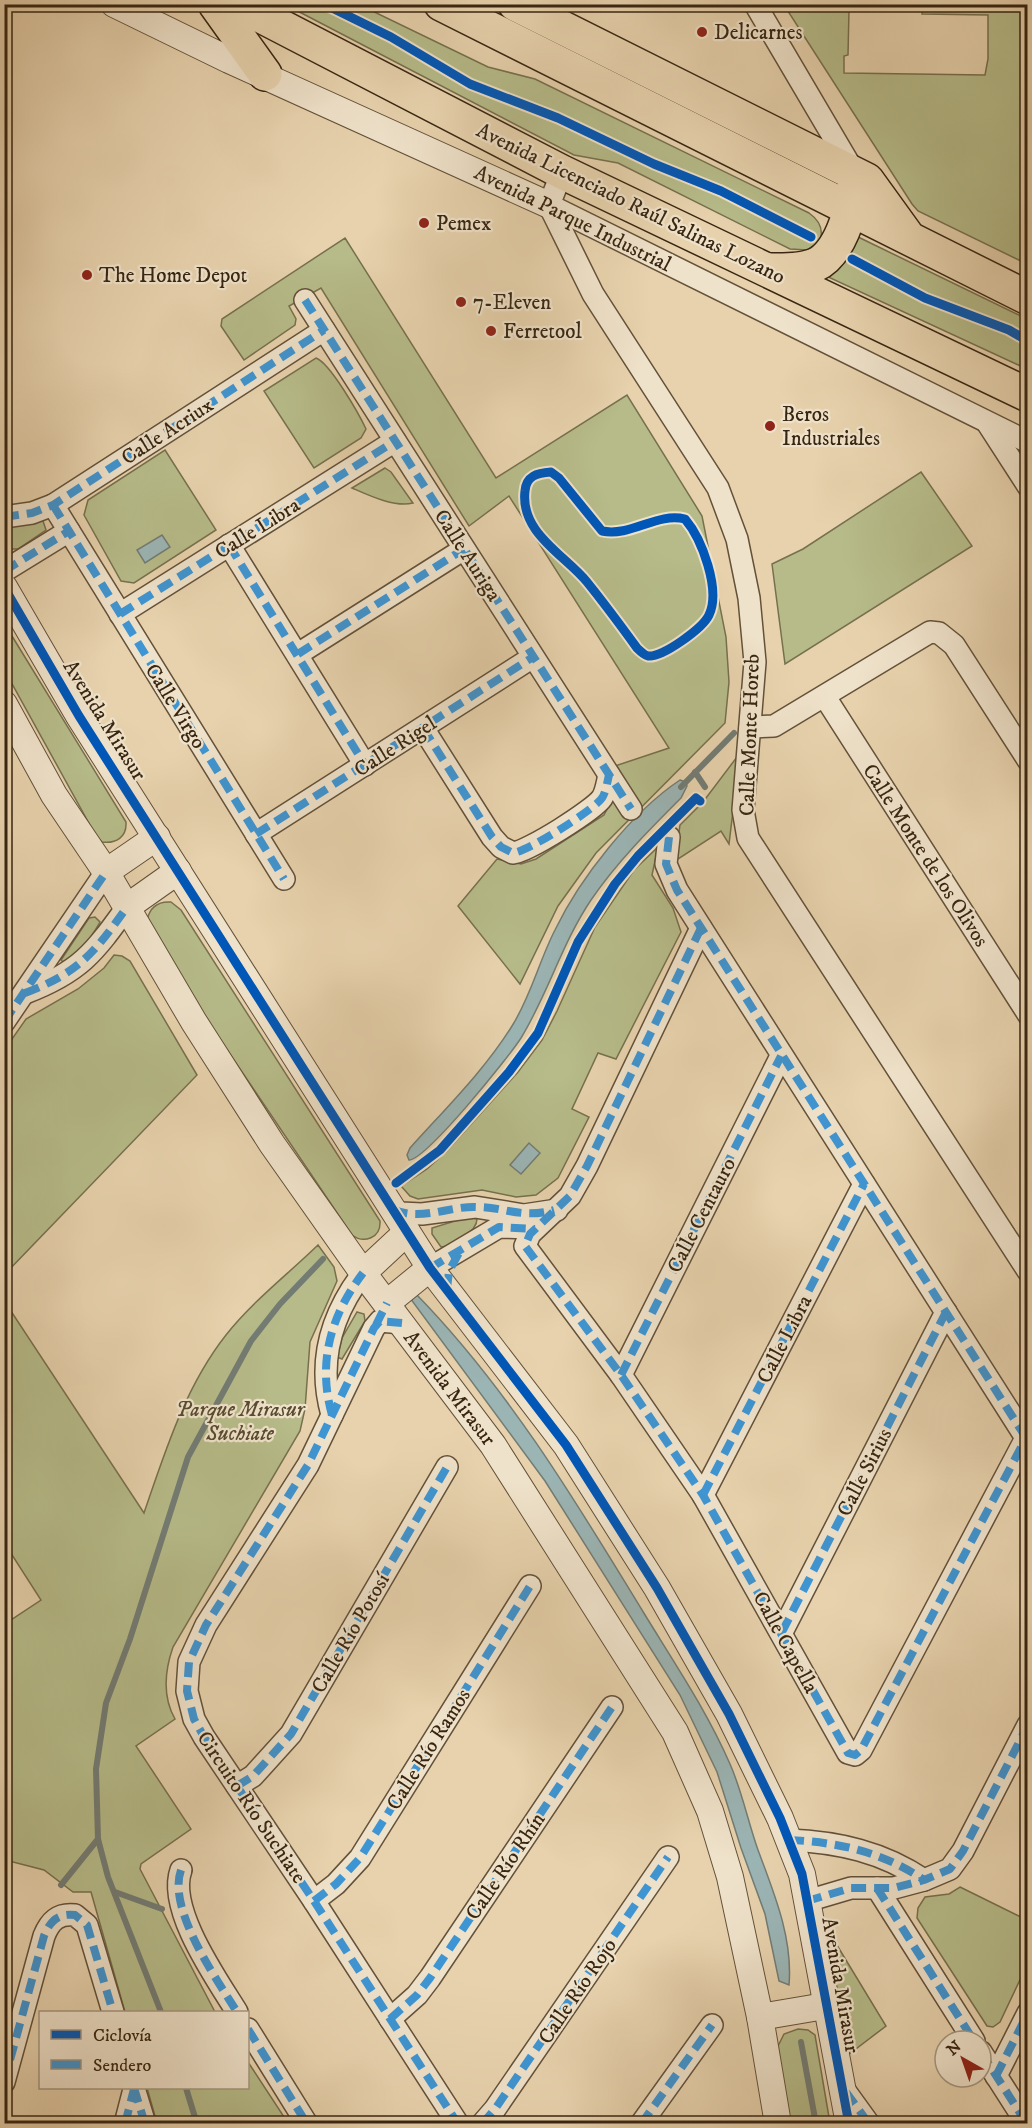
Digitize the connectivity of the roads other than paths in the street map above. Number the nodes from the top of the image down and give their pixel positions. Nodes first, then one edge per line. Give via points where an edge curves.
1 (114, 4) edge
2 (215, 4) edge
3 (238, 4) edge
4 (441, 4) edge
5 (515, 4) edge
6 (755, 4) edge
7 (279, 14) edge
8 (265, 74) junction
9 (562, 172) junction
10 (855, 173) junction
11 (549, 205) junction
12 (850, 208) junction
13 (909, 238) junction
14 (769, 270) junction
15 (1028, 298) edge
16 (305, 300) dead end
17 (324, 330) junction
18 (1028, 395) edge
19 (988, 424) junction
20 (394, 441) junction
21 (1028, 441) edge
22 (1028, 486) edge
23 (53, 505) junction
24 (4, 517) edge
25 (69, 531) junction
26 (229, 545) junction
27 (464, 549) junction
28 (4, 571) edge
29 (4, 587) edge
30 (120, 614) junction
31 (298, 654) junction
32 (533, 657) junction
33 (825, 696) junction
34 (4, 704) edge
35 (750, 727) junction
36 (423, 728) junction
37 (1028, 760) edge
38 (365, 765) junction
39 (609, 776) junction
40 (631, 809) dead end
41 (256, 834) junction
42 (157, 837) junction
43 (669, 837) dead end
44 (178, 871) junction
45 (106, 872) junction
46 (284, 879) dead end
47 (126, 907) junction
48 (701, 928) junction
49 (25, 993) junction
50 (1028, 1014) edge
51 (4, 1022) edge
52 (781, 1056) junction
53 (864, 1184) junction
54 (393, 1209) junction
55 (557, 1210) junction
56 (433, 1212) junction
57 (535, 1229) junction
58 (407, 1232) junction
59 (465, 1247) junction
60 (430, 1269) junction
61 (1028, 1271) edge
62 (363, 1273) junction
63 (447, 1291) junction
64 (387, 1303) junction
65 (946, 1312) junction
66 (402, 1323) junction
67 (374, 1328) junction
68 (621, 1375) junction
69 (332, 1414) junction
70 (1027, 1439) edge
71 (447, 1467) dead end
72 (703, 1495) junction
73 (530, 1586) dead end
74 (783, 1632) junction
75 (612, 1707) dead end
76 (1028, 1725) edge
77 (237, 1786) junction
78 (792, 1847) junction
79 (669, 1857) dead end
80 (180, 1870) dead end
81 (924, 1880) junction
82 (877, 1888) junction
83 (314, 1900) junction
84 (807, 1901) junction
85 (825, 2006) junction
86 (112, 2011) edge
87 (236, 2011) edge
88 (1028, 2013) edge
89 (760, 2016) junction
90 (390, 2019) junction
91 (712, 2025) dead end
92 (966, 2029) edge
93 (249, 2031) edge
94 (993, 2071) edge
95 (996, 2076) junction
96 (4, 2082) edge
97 (841, 2085) junction
98 (134, 2089) edge
99 (134, 2089) edge
100 (124, 2124) edge
101 (145, 2124) edge
102 (307, 2124) edge
103 (458, 2124) edge
104 (482, 2124) edge
105 (641, 2124) edge
106 (778, 2124) edge
107 (849, 2124) edge
108 (869, 2124) edge
109 (1027, 2124) edge

1 - 8 street, Avenida Parque Industrial
2 - 8 main road
3 - 7 main road, Avenida Licenciado Raúl Salinas Lozano
4 - 12 main road
5 - 10 main road
6 - 10 street
7 - 9 main road, Avenida Licenciado Raúl Salinas Lozano
8 - 11 street, Avenida Parque Industrial
9 - 11 street
9 - 14 main road, Avenida Licenciado Raúl Salinas Lozano
10 - 12 main road
10 - 13 main road via 867,180
11 - 19 street, Avenida Parque Industrial
11 - 35 street, Calle Monte Horeb via 593,294 699,455 728,512 750,604 755,662
12 - 13 main road
12 - 14 main road via 826,258 817,265
13 - 15 main road
14 - 18 main road, Avenida Licenciado Raúl Salinas Lozano
16 - 17 street, Calle Auriga
17 - 20 street, Calle Auriga
17 - 23 street, Calle Acriux
19 - 21 street, Avenida Parque Industrial
19 - 22 street
20 - 26 street, Calle Libra
20 - 27 street, Calle Auriga
23 - 24 street, Calle Acriux
23 - 25 street, Calle Virgo
25 - 28 street
25 - 30 street, Calle Virgo
26 - 30 street, Calle Libra
26 - 31 street
27 - 31 street
27 - 32 street, Calle Auriga
29 - 42 street, Avenida Mirasur via 79,716
30 - 41 street, Calle Virgo
31 - 38 street
32 - 36 street, Calle Rigel
32 - 39 street, Calle Auriga
33 - 35 street via 774,726
33 - 37 street via 921,635 939,633 954,645
33 - 50 street, Calle Monte de los Olivos
34 - 45 street, Avenida Mirasur via 54,795
35 - 61 street, Calle Monte Horeb via 743,810 748,838
36 - 38 street, Calle Rigel
36 - 39 street via 492,837 513,853 535,844 594,806 604,794
38 - 41 street, Calle Rigel
39 - 40 street, Calle Auriga
41 - 46 street, Calle Virgo
42 - 44 street, Avenida Mirasur
42 - 45 street
43 - 48 street via 668,871
44 - 47 street
44 - 54 street, Avenida Mirasur
45 - 47 street, Avenida Mirasur
45 - 49 street
47 - 49 street via 105,940 82,963 62,978
47 - 62 street, Avenida Mirasur via 272,1144
48 - 52 street
48 - 55 street via 587,1166
49 - 51 street
52 - 53 street
52 - 68 street, Calle Centauro
53 - 65 street
53 - 72 street, Calle Libra
54 - 56 street via 411,1214
54 - 58 street, Avenida Mirasur
55 - 56 street via 524,1215 475,1206
55 - 57 street
56 - 58 street
57 - 59 street via 499,1227
57 - 68 street, Calle Capella via 525,1243 528,1252
58 - 60 street, Avenida Mirasur
58 - 62 street
59 - 60 street
59 - 63 street via 449,1271
60 - 63 street, Avenida Mirasur
60 - 64 street
62 - 64 street, Avenida Mirasur
62 - 69 street via 343,1302 327,1344 326,1387
63 - 78 street, Avenida Mirasur via 567,1445 657,1588 729,1714
64 - 66 street, Avenida Mirasur
64 - 67 street, Circuito Río Suchiate
65 - 70 street
65 - 74 street, Calle Sirius
66 - 67 street via 386,1320
66 - 89 street, Avenida Mirasur via 494,1445 645,1682 688,1758 710,1811 730,1877
67 - 69 street, Circuito Río Suchiate
68 - 72 street, Calle Capella
69 - 77 street, Circuito Río Suchiate via 308,1465 206,1625 189,1662 187,1691 194,1719
70 - 74 street, Calle Capella via 855,1755 844,1750
71 - 77 street, Calle Río Potosí via 291,1734 253,1776
72 - 74 street, Calle Capella
73 - 83 street, Calle Río Ramos via 360,1858 336,1884
75 - 90 street, Calle Río Rhín via 430,1978
76 - 81 street via 958,1860 950,1869
77 - 83 street, Circuito Río Suchiate
78 - 81 street via 832,1843 888,1858
78 - 84 street, Avenida Mirasur
79 - 104 street, Calle Río Rojo
80 - 87 street via 176,1882 182,1909
81 - 82 street
82 - 84 street via 851,1888
82 - 92 street
83 - 90 street, Circuito Río Suchiate
84 - 85 street, Avenida Mirasur
85 - 89 street
85 - 97 street, Avenida Mirasur
86 - 96 street via 87,1925 75,1915 57,1917 44,1936
88 - 95 street
89 - 106 street, Avenida Mirasur
90 - 103 street, Circuito Río Suchiate
91 - 105 street
93 - 102 street
94 - 95 street
95 - 109 street
97 - 107 street, Avenida Mirasur
97 - 108 street
98 - 100 street
99 - 101 street

